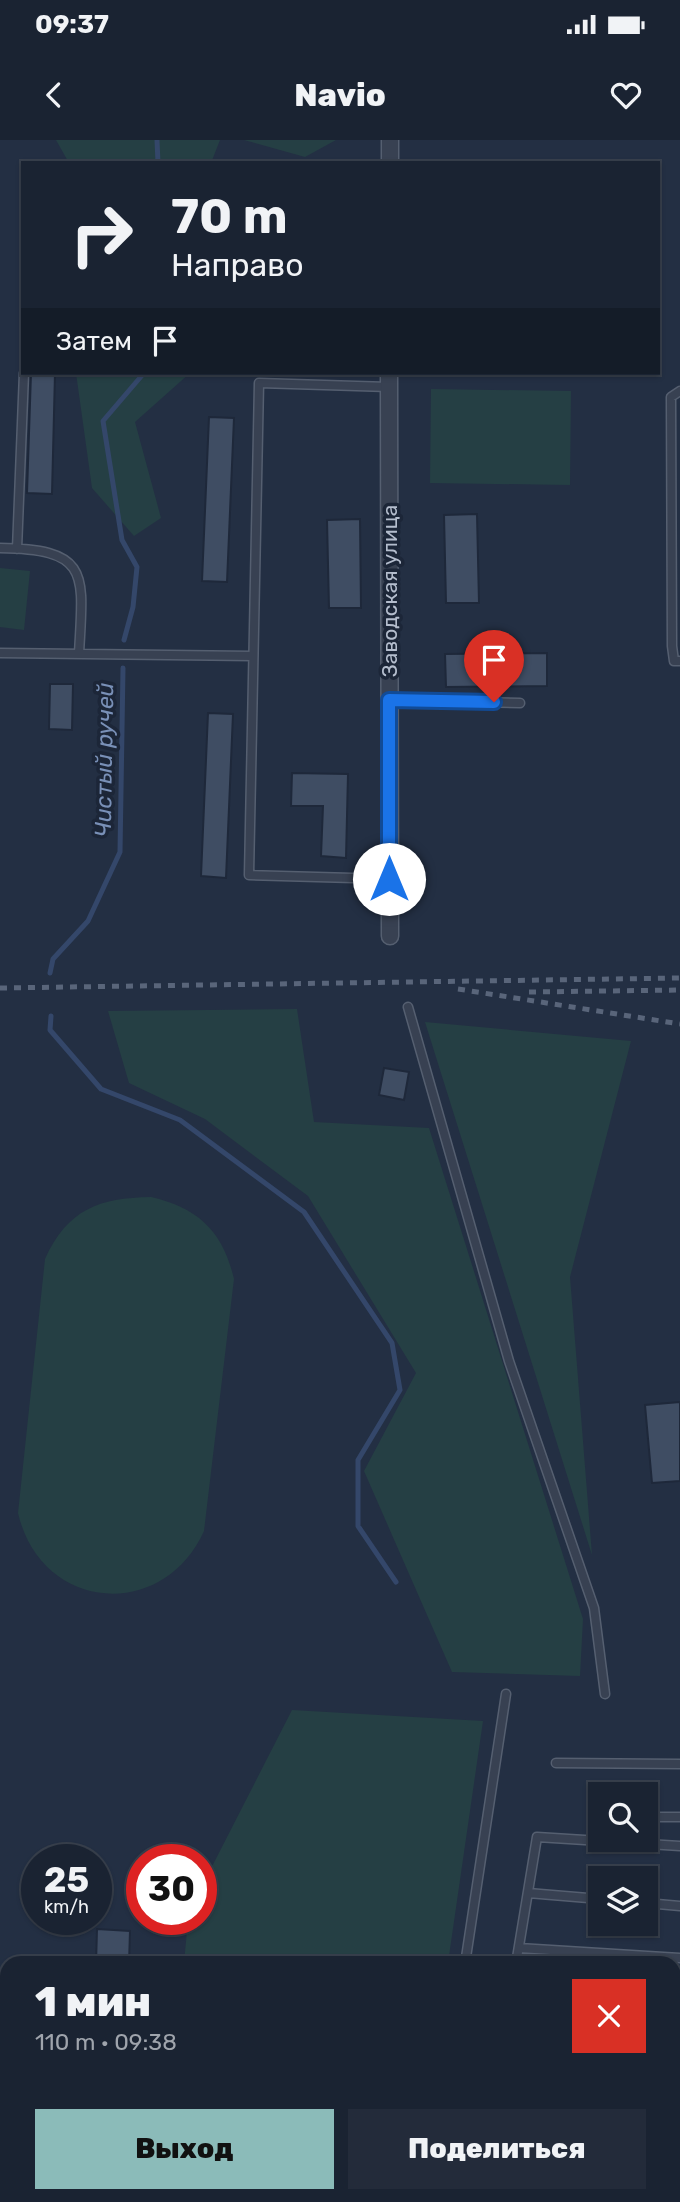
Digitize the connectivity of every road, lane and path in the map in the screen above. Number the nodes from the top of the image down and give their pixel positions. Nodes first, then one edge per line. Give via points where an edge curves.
1 (390, 140) edge
2 (390, 161) edge
3 (24, 375) edge
4 (389, 380) edge
5 (680, 391) edge
6 (0, 548) edge
7 (18, 548) junction
8 (0, 653) edge
9 (79, 654) junction
10 (253, 656) junction
11 (680, 661) edge
12 (389, 700) junction
13 (520, 703) dead end
14 (389, 879) junction
15 (390, 936) dead end
16 (408, 1007) dead end
17 (506, 1694) dead end
18 (605, 1694) dead end
19 (556, 1762) dead end
20 (680, 1764) edge
21 (658, 1817) edge
22 (680, 1817) edge
23 (680, 1846) edge
24 (528, 1893) junction
25 (588, 1898) edge
26 (658, 1904) edge
27 (680, 1906) edge
28 (519, 1948) junction
29 (466, 1956) edge
30 (518, 1956) edge
31 (648, 1956) edge

1 - 2 street
3 - 7 lane
4 - 10 lane via 259,383
4 - 12 street, Заводская улица
5 - 11 lane via 671,397 671,411 672,646 674,661
6 - 7 lane
7 - 9 lane via 49,551 68,559 79,574
8 - 9 lane
9 - 10 lane
10 - 14 lane via 249,875
12 - 13 lane
12 - 14 street, Заводская улица
14 - 15 street, Заводская улица
16 - 18 lane via 509,1361 594,1608
17 - 29 lane
19 - 20 lane
21 - 22 lane
23 - 24 lane via 537,1837
24 - 25 lane
24 - 28 lane
26 - 27 lane
28 - 30 lane
28 - 31 lane

